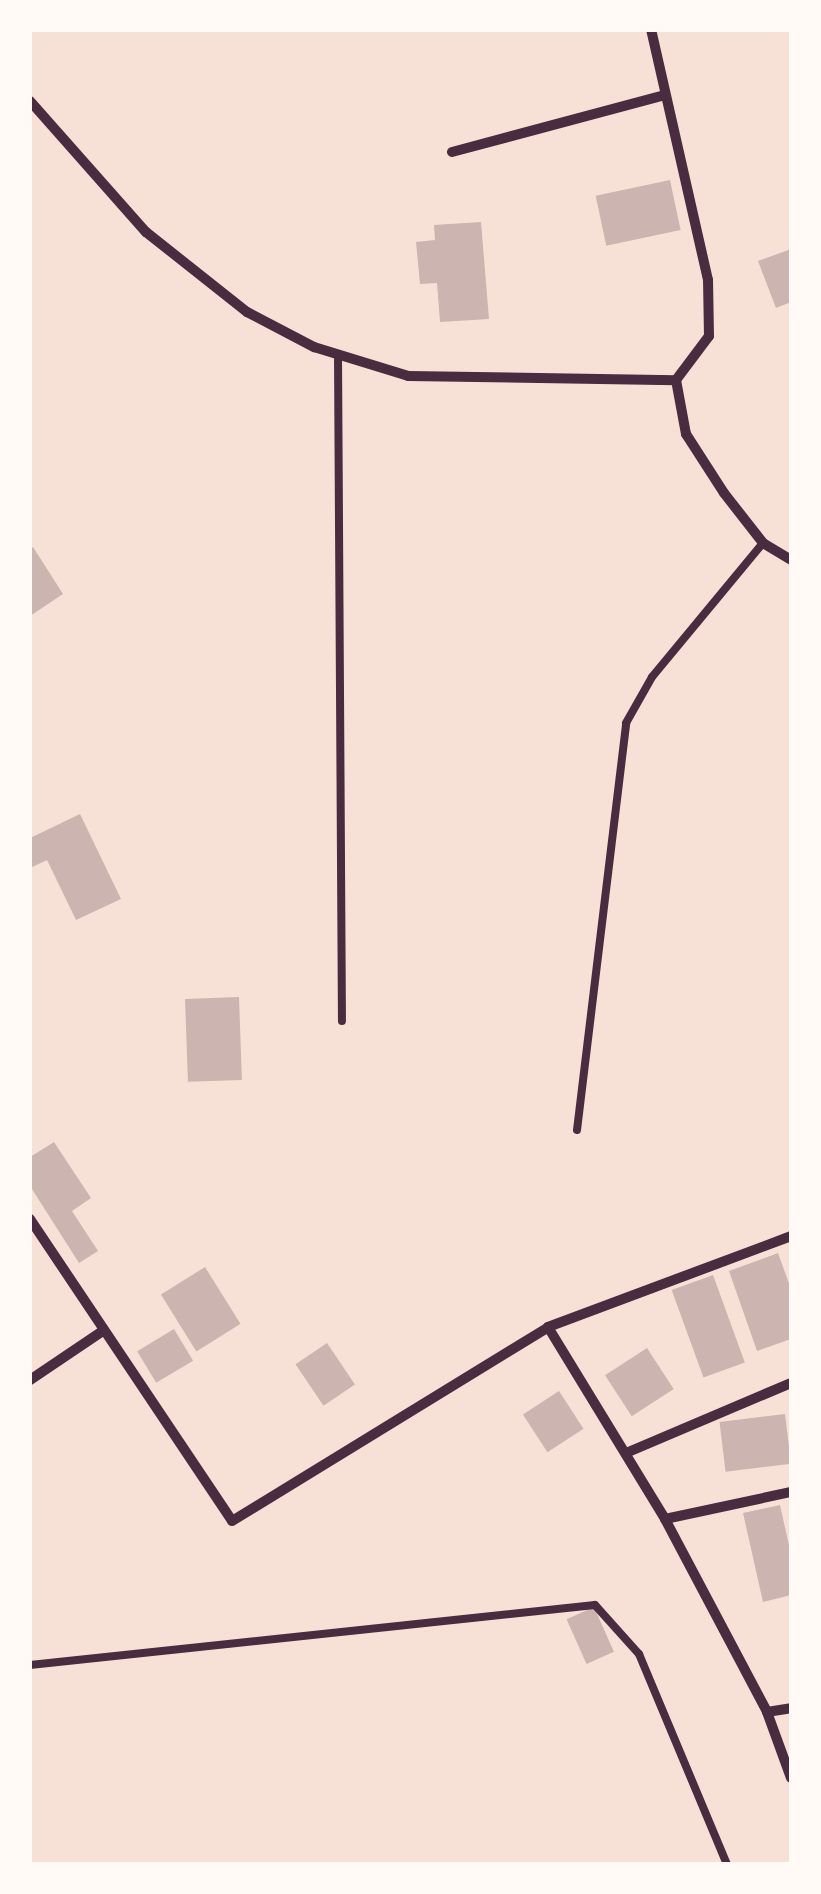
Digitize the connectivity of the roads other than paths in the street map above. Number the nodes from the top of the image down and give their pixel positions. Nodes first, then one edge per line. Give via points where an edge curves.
1 (650, 30) edge
2 (665, 94) junction
3 (30, 102) edge
4 (452, 152) dead end
5 (338, 355) junction
6 (676, 380) junction
7 (763, 543) junction
8 (791, 560) edge
9 (342, 1021) dead end
10 (577, 1130) dead end
11 (30, 1219) edge
12 (791, 1236) edge
13 (548, 1327) junction
14 (104, 1330) junction
15 (30, 1380) edge
16 (791, 1383) edge
17 (626, 1453) junction
18 (791, 1492) edge
19 (664, 1519) junction
20 (30, 1665) edge
21 (791, 1708) edge
22 (767, 1712) junction
23 (791, 1778) edge
24 (726, 1864) edge

1 - 2 street
2 - 4 street
2 - 6 street via 708,280 709,336
3 - 5 street via 146,232 246,312
5 - 6 street via 408,376
5 - 9 lane
6 - 7 street via 686,434
7 - 8 street
7 - 10 lane via 652,677 626,724
11 - 14 street
12 - 13 street
13 - 14 street via 232,1521
13 - 17 street
14 - 15 street
16 - 17 street
17 - 19 street
18 - 19 street
19 - 22 street
20 - 24 lane via 596,1605 640,1654
21 - 22 street
22 - 23 street

